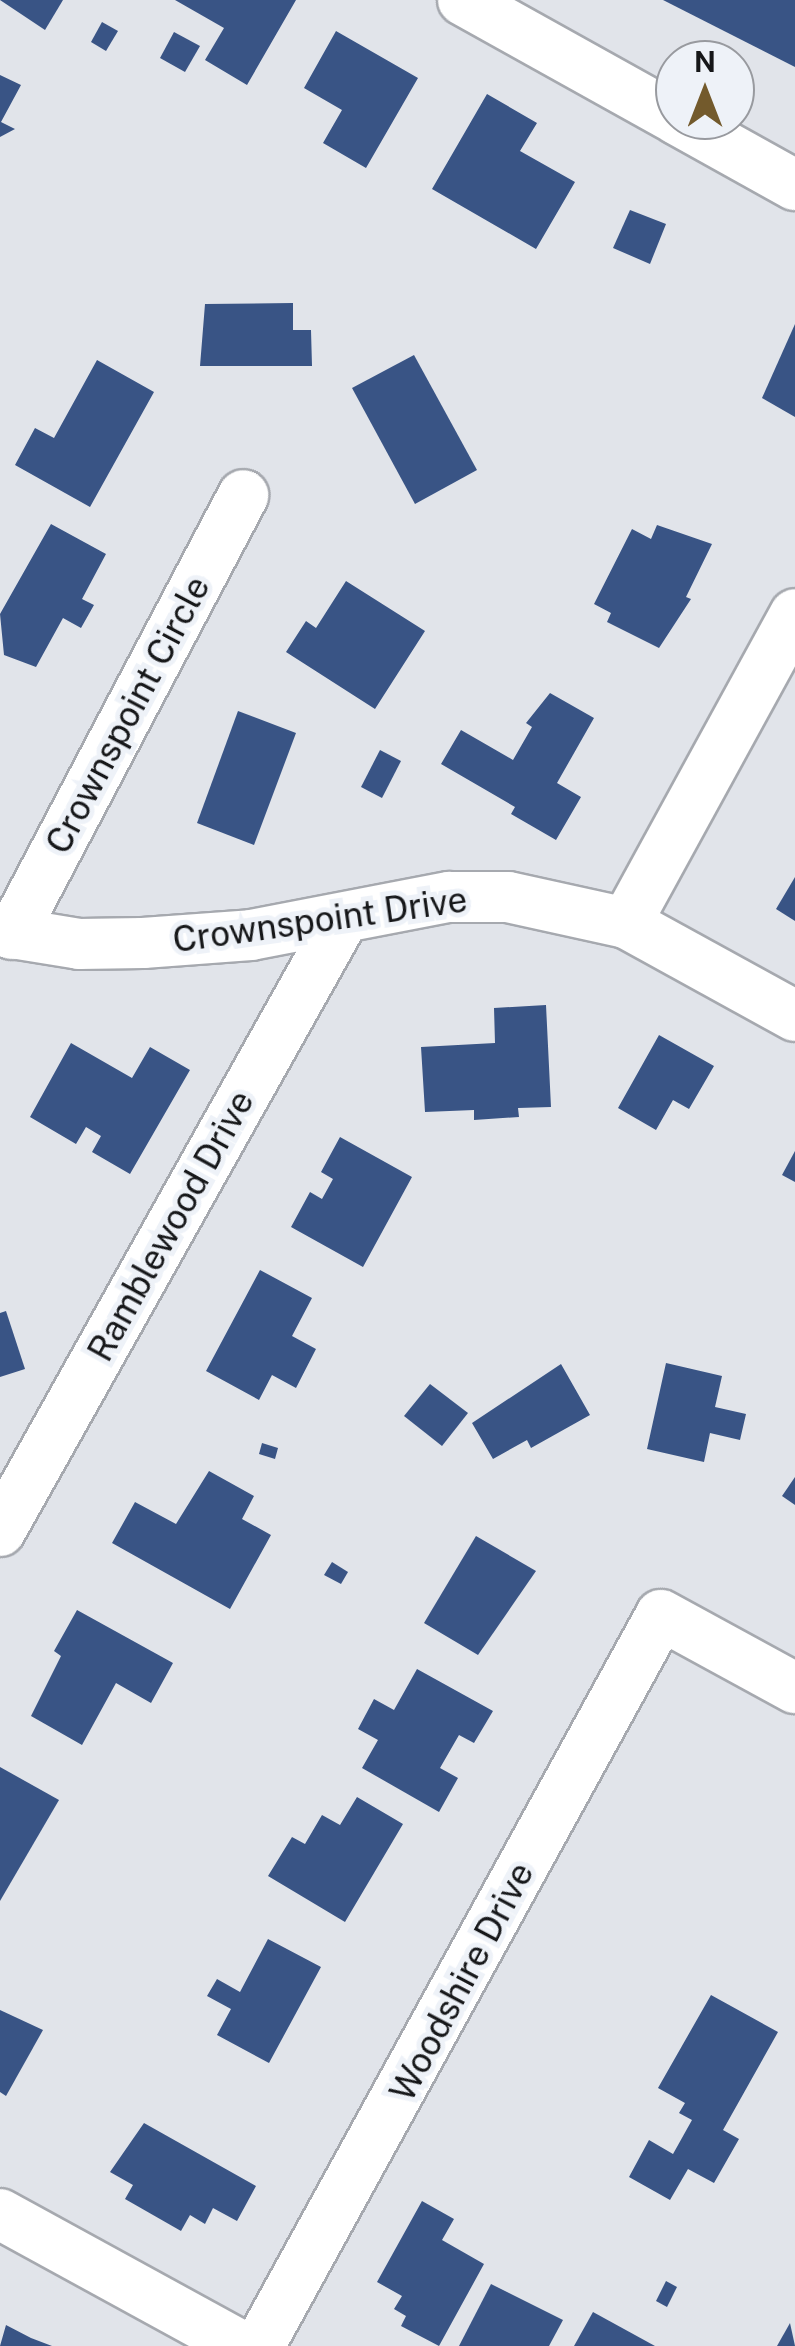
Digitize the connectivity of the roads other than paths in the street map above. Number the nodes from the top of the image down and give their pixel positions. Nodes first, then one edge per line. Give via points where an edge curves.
1 (463, 0) edge
2 (655, 107) edge
3 (713, 140) edge
4 (795, 186) edge
5 (244, 495) dead end
6 (795, 614) edge
7 (342, 921) junction
8 (626, 923) junction
9 (6, 933) edge
10 (795, 1016) edge
11 (0, 1532) edge
12 (795, 1688) edge
13 (0, 2214) edge
14 (241, 2346) edge
15 (259, 2346) edge

1 - 2 street
3 - 4 street
5 - 9 street, Crownspoint Circle
6 - 8 street
7 - 8 street, Crownspoint Drive via 402,904 508,898
7 - 9 street, Crownspoint Drive via 143,943
7 - 11 street, Ramblewood Drive
8 - 10 street, Crownspoint Drive
12 - 15 street, Woodshire Drive via 661,1615
13 - 14 street

